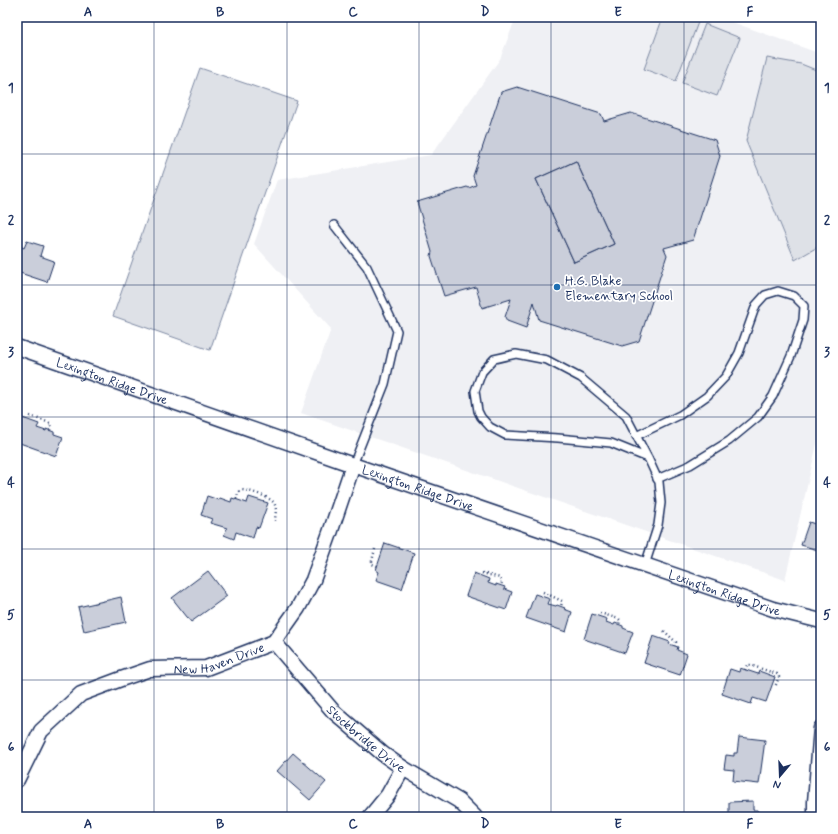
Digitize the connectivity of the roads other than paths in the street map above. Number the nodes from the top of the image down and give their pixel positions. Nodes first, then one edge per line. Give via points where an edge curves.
1 (334, 225) dead end
2 (17, 347) edge
3 (636, 436) junction
4 (648, 458) junction
5 (353, 464) junction
6 (657, 479) junction
7 (645, 565) junction
8 (821, 621) edge
9 (274, 642) junction
10 (821, 728) edge
11 (403, 768) junction
12 (17, 780) edge
13 (370, 817) edge
14 (475, 817) edge
15 (815, 817) edge

1 - 5 lane via 367,268 397,331 385,384
2 - 5 street, Lexington Ridge Drive
3 - 4 lane
3 - 4 lane via 626,416 581,378 547,360 516,354 494,359 482,372 475,392 481,417 490,427 506,435 611,443
3 - 6 lane via 680,415 707,396 726,376 739,353 756,306 765,295 778,292 794,296 804,306 803,320 792,356 773,396 758,417 728,441 690,465
4 - 6 lane
5 - 7 street, Lexington Ridge Drive
5 - 9 street, New Haven Drive via 313,580 298,608
6 - 7 lane via 661,503 658,525
7 - 8 street, Lexington Ridge Drive via 773,609
9 - 11 street, Stockbridge Drive via 333,711 382,754
9 - 12 street, New Haven Drive via 206,668 150,669 81,694 41,731
10 - 15 street
11 - 13 street via 388,795
11 - 14 street, Stockbridge Drive via 459,801

